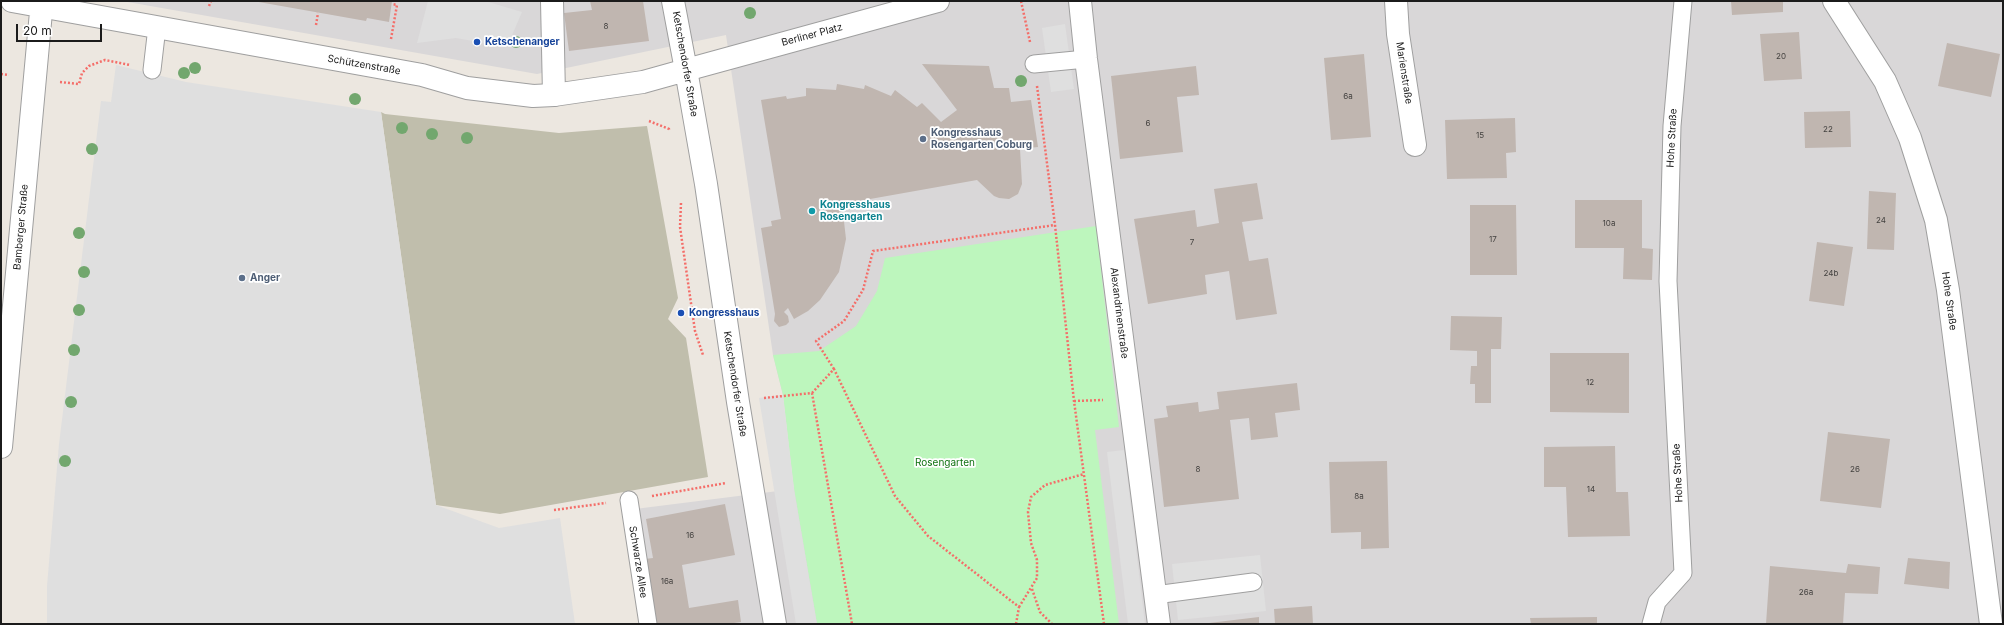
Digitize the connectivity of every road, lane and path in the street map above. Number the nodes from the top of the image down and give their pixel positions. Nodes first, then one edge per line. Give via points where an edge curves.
1 (12, 1) edge
2 (211, 1) edge
3 (552, 1) edge
4 (673, 1) edge
5 (938, 1) edge
6 (1021, 1) edge
7 (1080, 1) edge
8 (1396, 1) edge
9 (1683, 1) edge
10 (1834, 1) edge
11 (42, 4) edge
12 (392, 4) dead end
13 (209, 6) dead end
14 (318, 13) dead end
15 (316, 24) dead end
16 (157, 28) junction
17 (391, 39) dead end
18 (1086, 59) junction
19 (1034, 64) junction
20 (152, 70) joint
21 (686, 70) junction
22 (79, 84) dead end
23 (554, 95) junction
24 (649, 121) dead end
25 (669, 129) dead end
26 (1415, 145) dead end
27 (1055, 225) junction
28 (834, 369) junction
29 (812, 392) junction
30 (738, 402) junction
31 (1, 447) edge
32 (1084, 474) junction
33 (629, 500) dead end
34 (1253, 582) dead end
35 (1032, 588) junction
36 (1155, 595) junction
37 (1019, 607) junction
38 (648, 624) edge
39 (775, 624) edge
40 (852, 624) edge
41 (1016, 624) edge
42 (1052, 624) edge
43 (1104, 624) edge
44 (1159, 624) edge
45 (1651, 624) edge
46 (1991, 624) edge

1 - 11 street, Schützenstraße
2 - 13 path
3 - 23 street
4 - 21 street, Ketschendorfer Straße
5 - 21 street, Berliner Platz
6 - 19 path
7 - 18 street, Alexandrinenstraße
8 - 26 street, Marienstraße via 1398,34
9 - 45 lane, Hohe Straße via 1672,126 1668,281 1683,573 1657,602
10 - 46 street, Hohe Straße via 1885,82 1910,138 1936,220 1948,290
11 - 16 street, Schützenstraße
11 - 31 street, Bamberger Straße
12 - 17 path via 397,5
14 - 15 path
16 - 20 lane
16 - 23 street, Schützenstraße via 422,75 468,88 533,96
18 - 19 lane
18 - 36 street, Alexandrinenstraße
19 - 27 path
20 - 22 path via 105,60 89,66 82,73
21 - 23 street, Schützenstraße via 643,82
21 - 30 street, Ketschendorfer Straße via 706,184
24 - 25 path
27 - 28 path via 874,251 863,290 844,321 816,341
27 - 32 path
28 - 29 path
28 - 37 path via 896,496 928,536
29 - 30 path
29 - 40 path
30 - 39 street, Ketschendorfer Straße
32 - 35 path via 1045,485 1031,497 1028,512 1031,543 1037,560 1037,578
32 - 43 path
33 - 38 lane, Schwarze Allee
34 - 36 lane
35 - 37 path
35 - 42 path via 1040,612
36 - 44 street, Alexandrinenstraße
37 - 41 path

